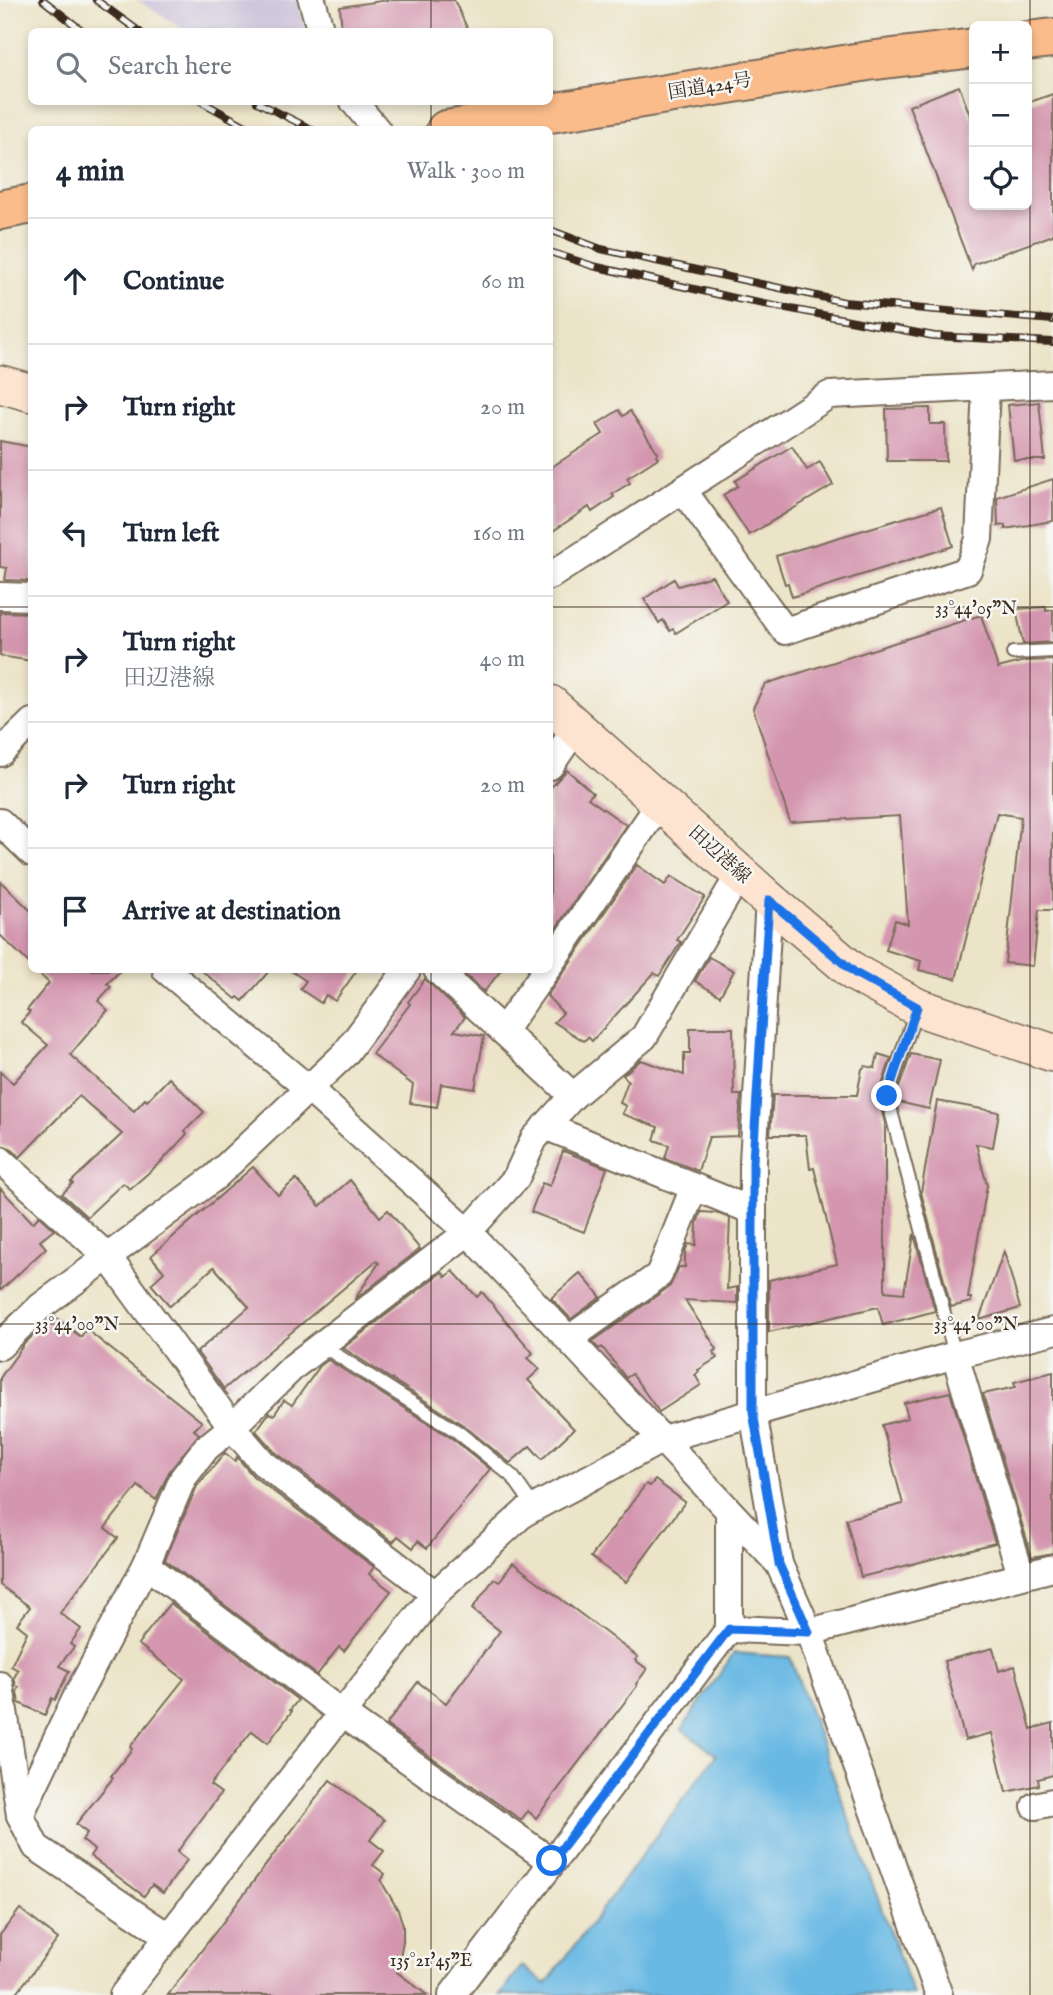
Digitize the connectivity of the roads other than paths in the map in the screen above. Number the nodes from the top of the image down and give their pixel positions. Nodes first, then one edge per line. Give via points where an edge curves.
1 (312, 0) edge
2 (320, 28) edge
3 (1053, 38) edge
4 (1032, 40) edge
5 (969, 49) edge
6 (356, 105) edge
7 (374, 126) edge
8 (470, 126) edge
9 (28, 205) edge
10 (0, 210) edge
11 (0, 384) edge
12 (1053, 384) edge
13 (986, 388) junction
14 (28, 392) edge
15 (683, 490) junction
16 (553, 574) edge
17 (0, 596) edge
18 (28, 597) edge
19 (1053, 651) edge
20 (1013, 653) dead end
21 (553, 707) edge
22 (28, 726) edge
23 (576, 728) junction
24 (0, 753) edge
25 (553, 762) edge
26 (660, 803) junction
27 (0, 822) edge
28 (28, 849) edge
29 (740, 873) junction
30 (769, 900) junction
31 (553, 960) edge
32 (170, 973) edge
33 (405, 973) edge
34 (439, 973) edge
35 (543, 973) edge
36 (917, 1007) junction
37 (503, 1031) junction
38 (1053, 1054) edge
39 (310, 1090) junction
40 (573, 1096) junction
41 (545, 1126) junction
42 (0, 1160) edge
43 (694, 1186) junction
44 (753, 1211) junction
45 (468, 1232) junction
46 (108, 1257) junction
47 (1053, 1331) edge
48 (569, 1339) junction
49 (321, 1345) junction
50 (0, 1346) edge
51 (954, 1355) junction
52 (753, 1412) junction
53 (232, 1427) junction
54 (663, 1439) junction
55 (534, 1507) junction
56 (729, 1512) junction
57 (779, 1564) junction
58 (146, 1565) junction
59 (1053, 1568) edge
60 (1021, 1575) junction
61 (435, 1594) junction
62 (729, 1629) junction
63 (809, 1632) junction
64 (0, 1685) edge
65 (343, 1714) junction
66 (20, 1815) junction
67 (552, 1861) junction
68 (169, 1937) junction
69 (123, 1995) edge
70 (452, 1995) edge
71 (939, 1995) edge

1 - 2 street
3 - 4 highway
5 - 8 highway, 国道424号
6 - 7 street
9 - 10 highway
11 - 14 main road
12 - 13 street
13 - 15 street via 829,395
13 - 15 street via 979,539 968,570 785,631
15 - 16 street
17 - 18 street
19 - 20 lane
21 - 23 main road, 田辺港線
22 - 24 street
23 - 25 street
23 - 26 main road, 田辺港線
26 - 29 main road, 田辺港線
26 - 31 street
27 - 28 street
29 - 30 main road, 田辺港線
29 - 40 street via 644,1037
30 - 36 main road, 田辺港線 via 855,973
30 - 44 street
32 - 39 street
33 - 39 street via 345,1054
34 - 37 street
35 - 37 street
36 - 38 main road, 田辺港線
36 - 51 lane via 887,1096
37 - 40 street
39 - 45 street
39 - 46 street via 215,1177
40 - 41 street
41 - 43 street
41 - 45 street via 516,1178
42 - 46 street
43 - 44 street
43 - 48 street via 659,1275
44 - 52 street
45 - 48 street
45 - 49 street
46 - 50 street via 40,1307
46 - 53 street
47 - 51 street
48 - 54 street
49 - 53 street via 293,1366
49 - 55 lane via 458,1432 513,1476
51 - 52 street
51 - 60 street
52 - 54 street
52 - 57 street
53 - 58 street via 206,1448 183,1478
53 - 61 street via 263,1463
54 - 55 street
54 - 56 street
55 - 61 street
56 - 57 street
56 - 62 street
57 - 63 street
58 - 65 street
58 - 66 street
59 - 60 street
60 - 63 street
61 - 65 street
62 - 63 street
62 - 67 street
63 - 71 street
64 - 66 street
65 - 67 street
65 - 68 street
66 - 68 street via 36,1847
67 - 70 street
68 - 69 street

